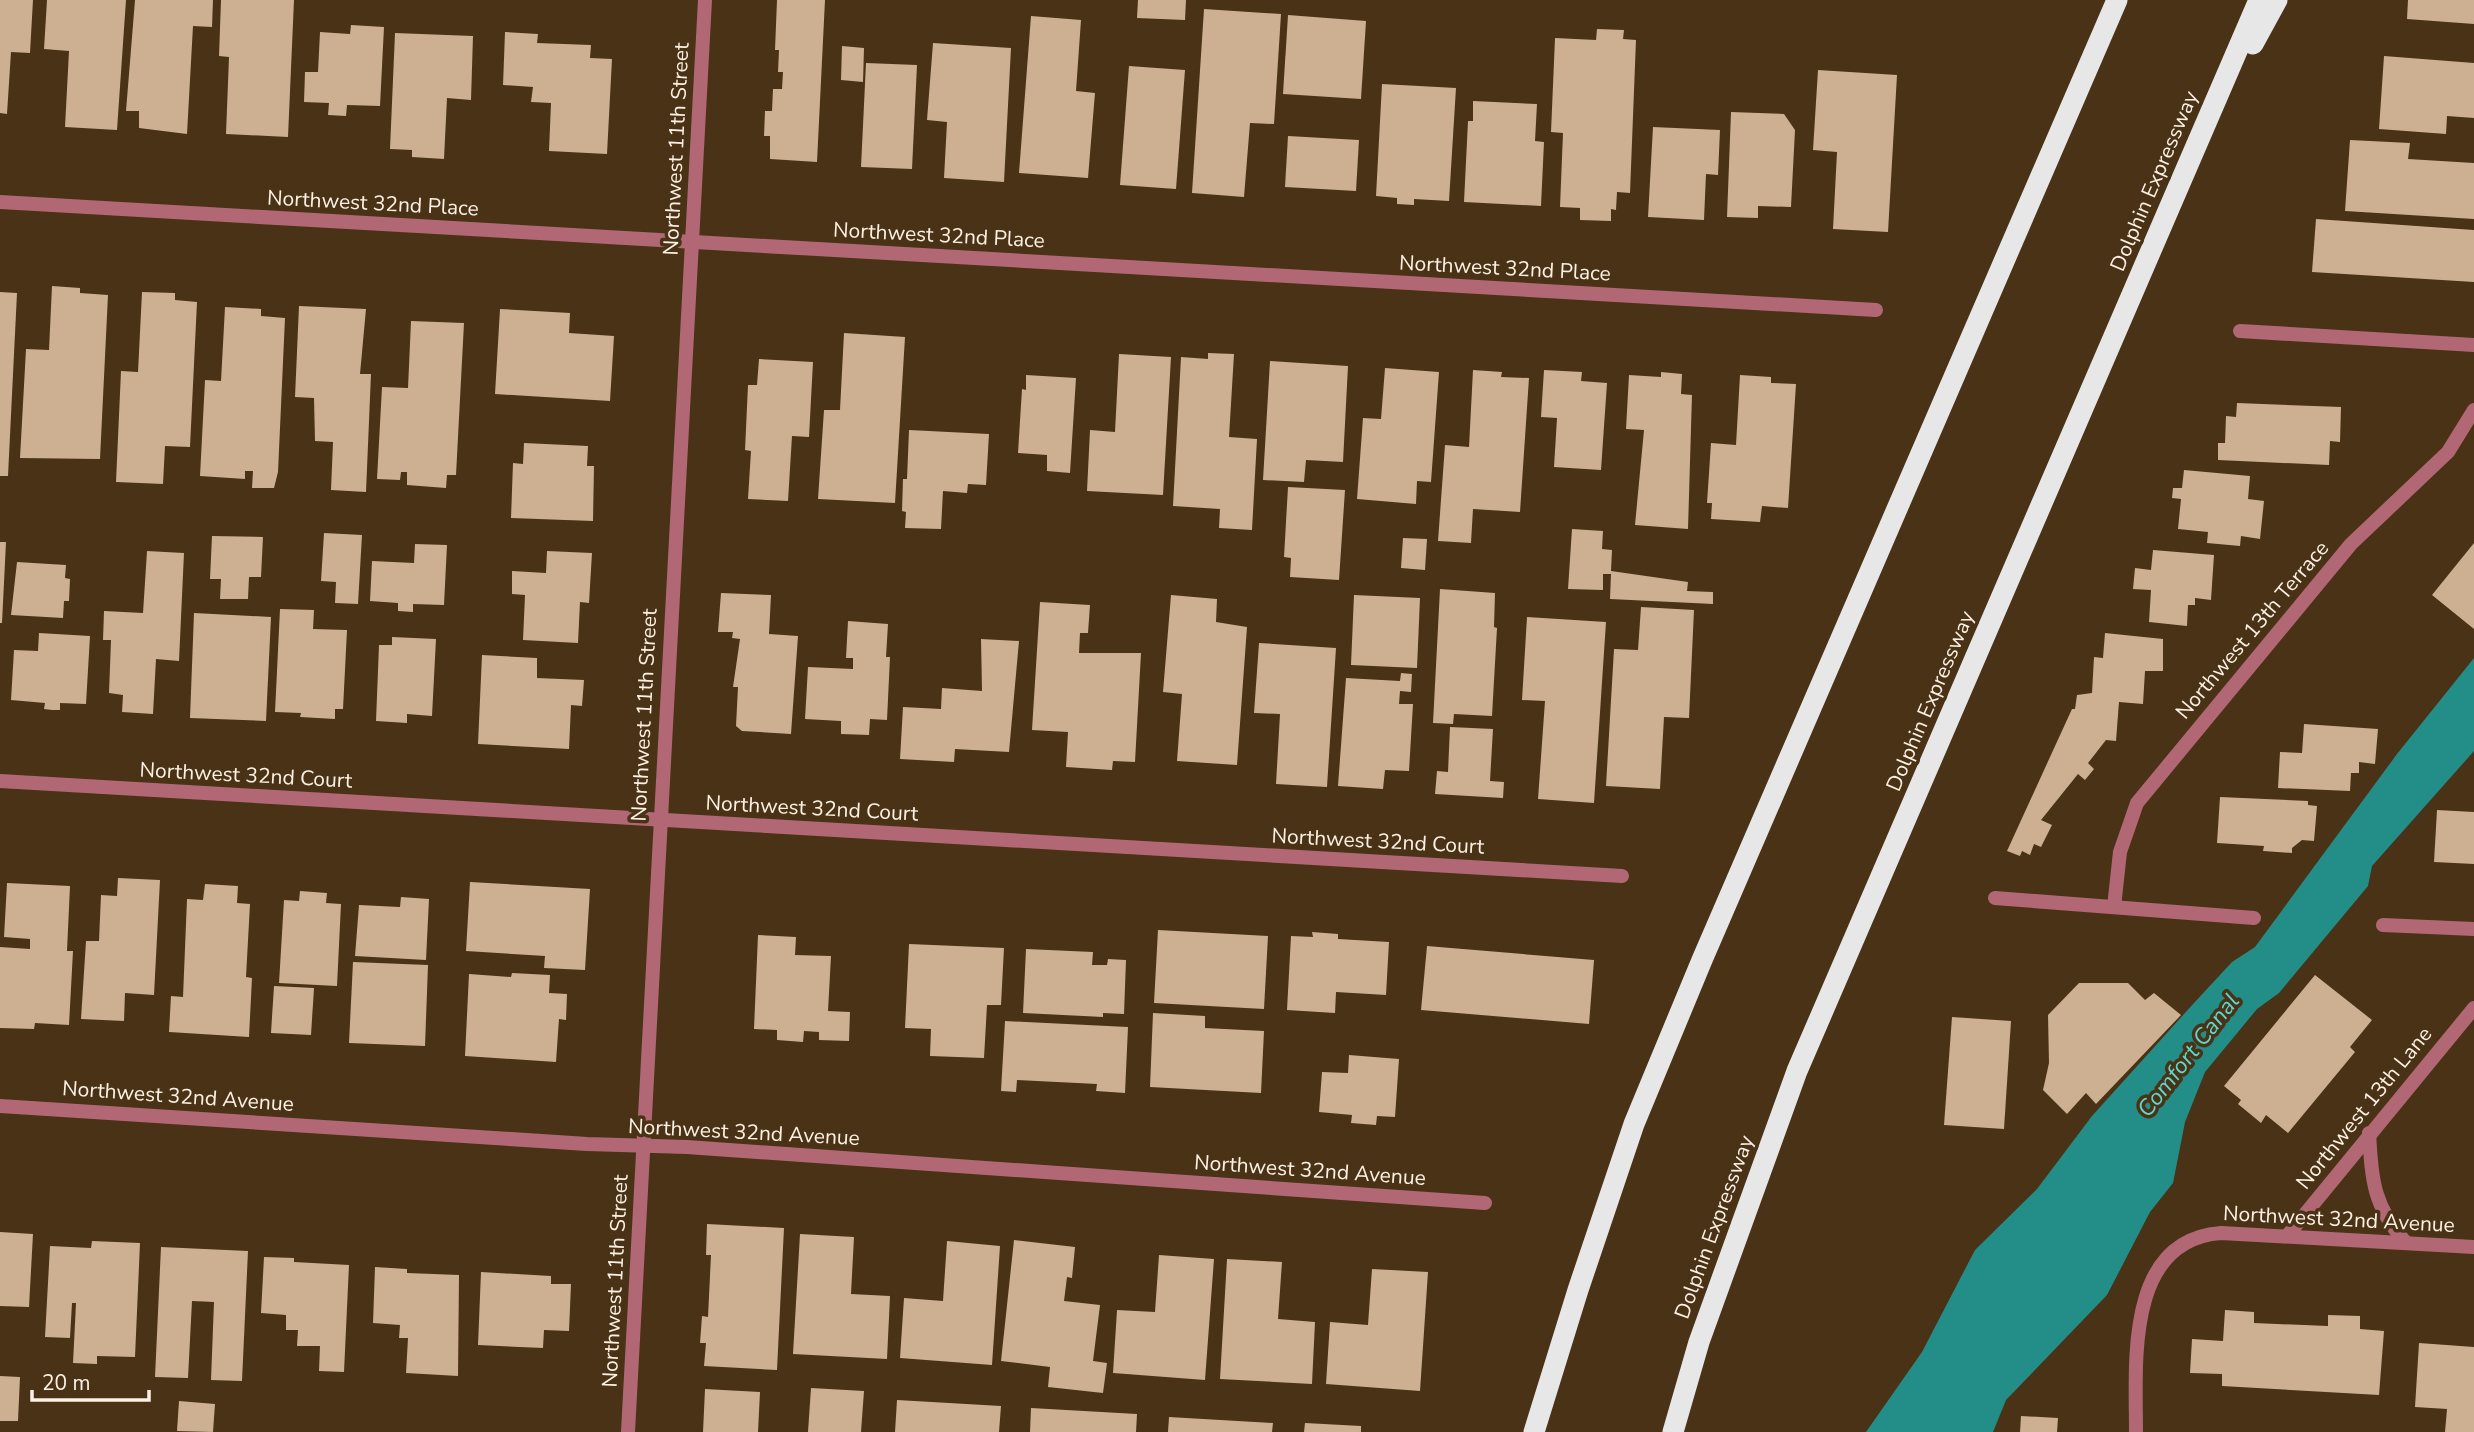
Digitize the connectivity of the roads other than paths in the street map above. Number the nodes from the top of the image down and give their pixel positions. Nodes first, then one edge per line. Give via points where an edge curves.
1 (705, 0) edge
2 (2117, 0) edge
3 (2259, 0) edge
4 (2277, 0) edge
5 (2189, 162) junction
6 (0, 202) edge
7 (692, 242) junction
8 (1875, 310) dead end
9 (2240, 331) dead end
10 (2474, 345) edge
11 (2474, 410) edge
12 (0, 781) edge
13 (659, 820) junction
14 (1622, 876) dead end
15 (1995, 898) dead end
16 (2114, 907) junction
17 (2255, 918) dead end
18 (2383, 925) dead end
19 (2474, 929) edge
20 (2474, 1008) edge
21 (0, 1106) edge
22 (2369, 1133) junction
23 (643, 1146) junction
24 (1485, 1203) dead end
25 (2287, 1236) junction
26 (2406, 1243) junction
27 (2474, 1247) edge
28 (628, 1432) edge
29 (1534, 1432) edge
30 (1672, 1432) edge
31 (2136, 1432) edge

1 - 7 street, Northwest 11th Street
2 - 29 highway via 1634,1124
3 - 5 highway, Dolphin Expressway
4 - 5 highway
5 - 30 highway, Dolphin Expressway via 1797,1072 1738,1230
6 - 7 street, Northwest 32nd Place
7 - 8 street, Northwest 32nd Place
7 - 13 street, Northwest 11th Street
9 - 10 street
11 - 16 street, Northwest 13th Terrace via 2448,452 2351,544 2137,803 2120,852
12 - 13 street, Northwest 32nd Court
13 - 14 street, Northwest 32nd Court
13 - 23 street, Northwest 11th Street
15 - 16 street
16 - 17 street
18 - 19 street
20 - 22 street, Northwest 13th Lane
21 - 23 street, Northwest 32nd Avenue
22 - 25 street, Northwest 13th Lane
22 - 26 street via 2371,1169 2380,1204
23 - 24 street, Northwest 32nd Avenue
23 - 28 street, Northwest 11th Street
25 - 26 street, Northwest 32nd Avenue
25 - 31 street, Northwest 32nd Avenue via 2207,1234 2167,1257 2149,1288 2138,1330
26 - 27 street, Northwest 32nd Avenue

